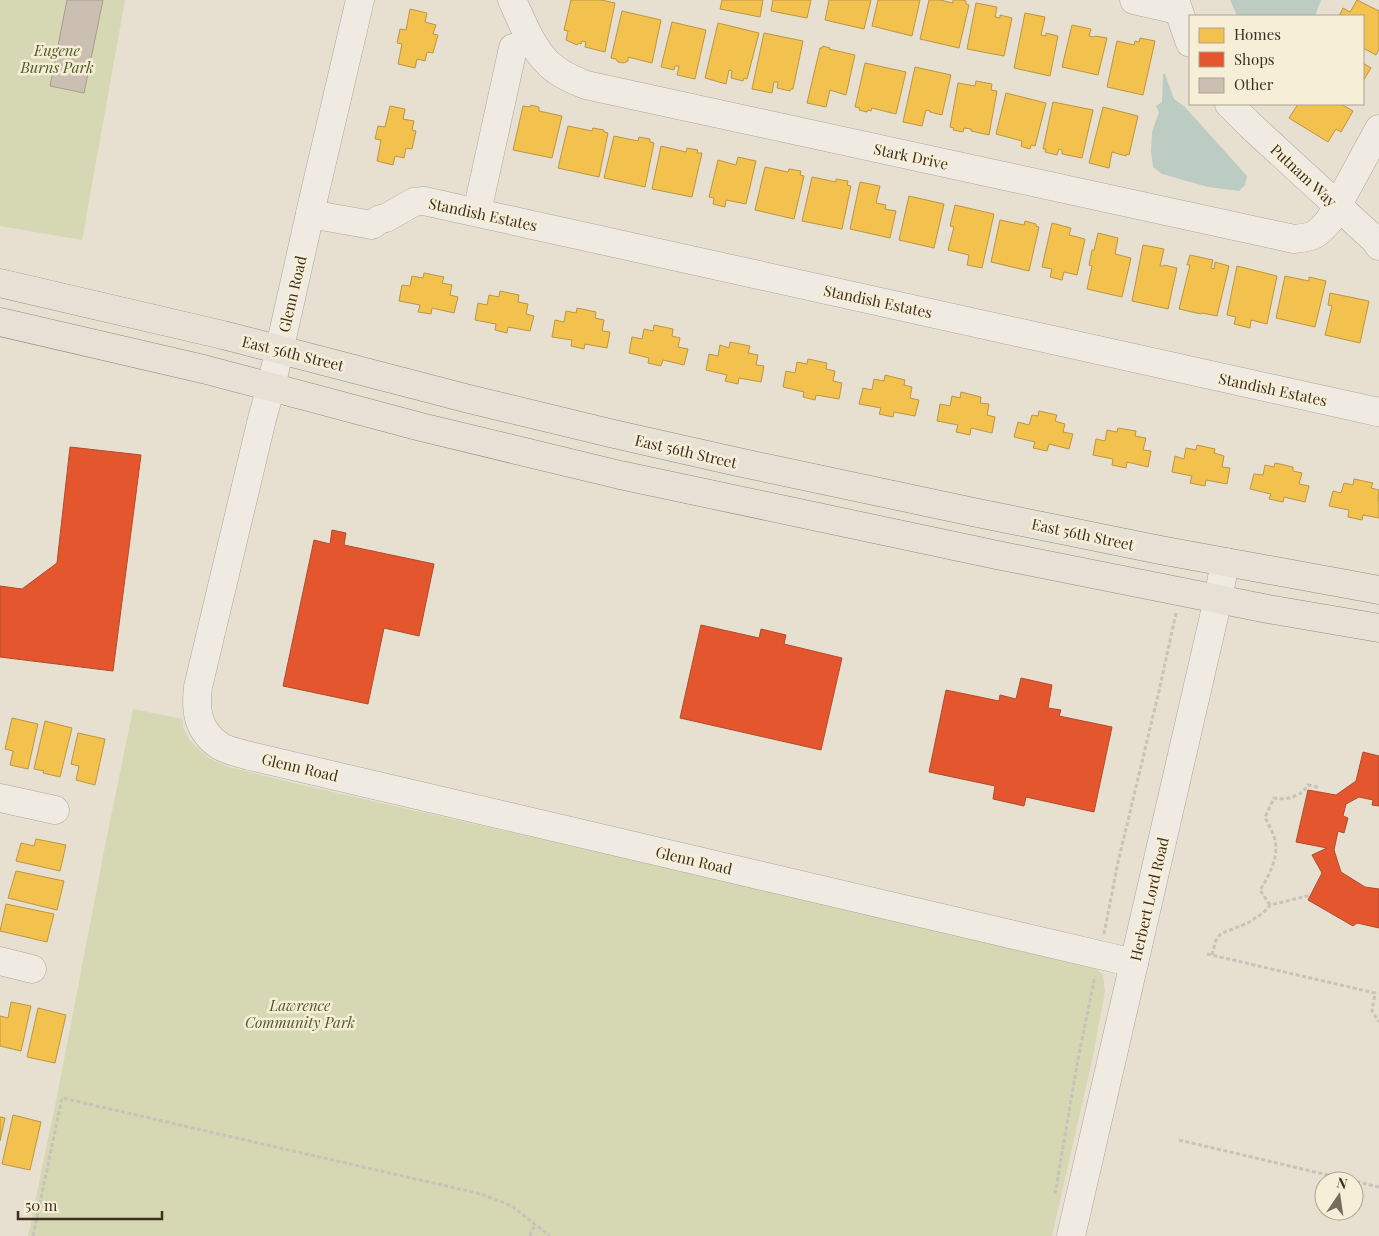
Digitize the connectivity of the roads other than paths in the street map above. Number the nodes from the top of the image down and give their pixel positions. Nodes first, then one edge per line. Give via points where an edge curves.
1 (360, 0) edge
2 (512, 0) edge
3 (1134, 0) edge
4 (1177, 5) edge
5 (1189, 40) edge
6 (513, 48) dead end
7 (1230, 105) edge
8 (1379, 129) edge
9 (312, 205) junction
10 (1337, 205) junction
11 (477, 212) junction
12 (1379, 246) edge
13 (0, 283) edge
14 (0, 322) edge
15 (280, 350) junction
16 (271, 387) junction
17 (1379, 411) edge
18 (1225, 562) junction
19 (1379, 590) edge
20 (1218, 599) junction
21 (1379, 628) edge
22 (0, 798) edge
23 (55, 810) dead end
24 (0, 962) edge
25 (1134, 963) junction
26 (32, 969) dead end
27 (1071, 1236) edge

1 - 9 street, Glenn Road
2 - 10 street, Stark Drive via 531,40 549,65 586,85 1294,239 1319,232
3 - 4 street
4 - 5 street
6 - 11 street
7 - 10 street, Putnam Way
8 - 10 street, Stark Drive
9 - 11 street, Standish Estates via 373,208 380,218 386,218 414,202 424,201
9 - 15 street, Glenn Road
10 - 12 street, Putnam Way
11 - 17 street, Standish Estates
13 - 15 main road, East 56th Street
14 - 16 main road
15 - 16 street, Glenn Road
15 - 18 main road, East 56th Street via 709,456
16 - 20 main road via 620,475
16 - 25 street, Glenn Road via 198,687 196,704 202,727 221,747
18 - 19 main road, East 56th Street
18 - 20 street, Herbert Lord Road
20 - 21 main road
20 - 25 street, Herbert Lord Road
22 - 23 street
24 - 26 street
25 - 27 street, Herbert Lord Road

